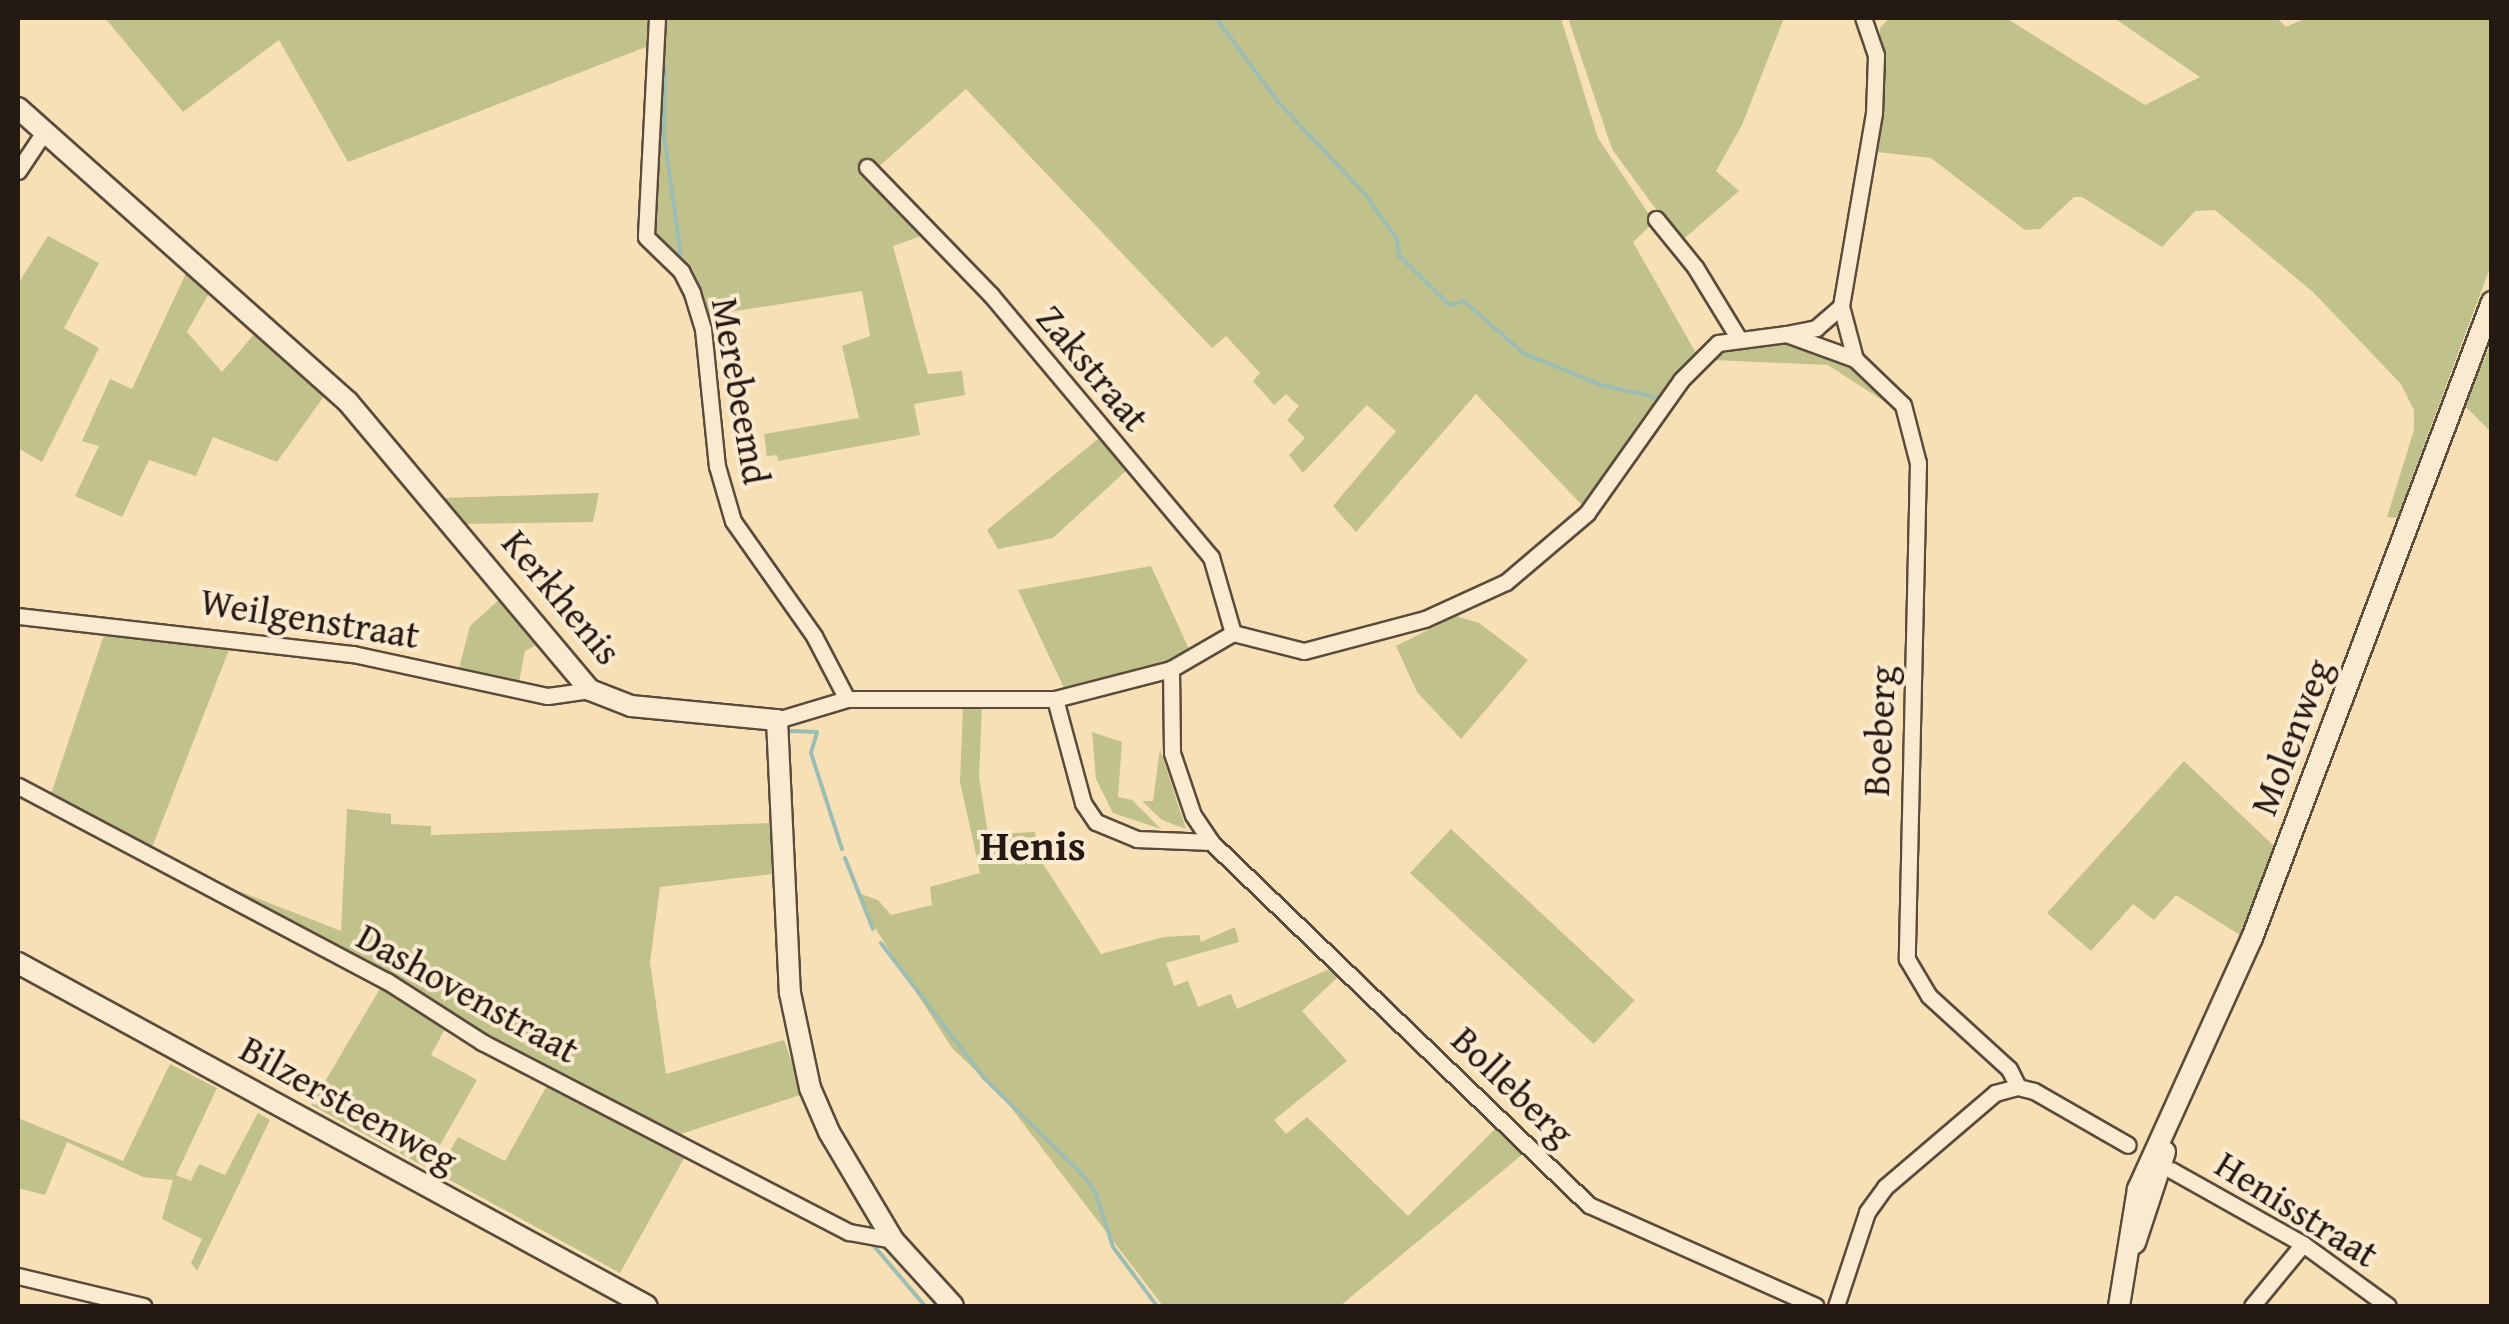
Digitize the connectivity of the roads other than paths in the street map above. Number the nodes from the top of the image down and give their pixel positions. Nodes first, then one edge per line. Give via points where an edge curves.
1 (657, 18) edge
2 (1862, 18) edge
3 (18, 108) edge
4 (42, 135) junction
5 (867, 167) dead end
6 (18, 170) edge
7 (1656, 219) dead end
8 (2492, 302) edge
9 (1841, 306) junction
10 (1786, 334) junction
11 (1739, 339) junction
12 (1855, 359) junction
13 (18, 616) edge
14 (1233, 633) junction
15 (1172, 669) junction
16 (590, 690) junction
17 (847, 699) junction
18 (1055, 700) junction
19 (777, 720) junction
20 (18, 786) edge
21 (1212, 842) junction
22 (18, 963) edge
23 (2018, 1087) junction
24 (2178, 1112) junction
25 (2128, 1145) dead end
26 (2171, 1170) dead end
27 (893, 1240) junction
28 (2303, 1244) junction
29 (2124, 1273) junction
30 (18, 1276) edge
31 (143, 1306) edge
32 (648, 1306) edge
33 (954, 1306) edge
34 (1816, 1306) edge
35 (1836, 1306) edge
36 (2119, 1306) edge
37 (2252, 1306) edge
38 (2388, 1306) edge

1 - 17 street, Merebeemd via 646,237 692,292 703,329 717,466 734,521 814,636
2 - 9 street via 1876,54 1874,113
3 - 4 main road, Kerkhenis
4 - 6 street
4 - 16 main road, Kerkhenis via 348,402
5 - 14 street, Zakstraat via 991,295 1210,557
7 - 11 street via 1695,266
8 - 24 main road, Molenweg via 2319,766
9 - 10 street, Boeberg via 1816,328
9 - 12 street
10 - 11 street, Boeberg
10 - 12 street, Boeberg
11 - 14 street, Boeberg via 1703,354 1587,512 1506,582 1425,619 1304,651
12 - 23 street, Boeberg via 1902,406 1918,463 1906,959 1928,996 2008,1069
13 - 16 street, Weilgenstraat via 353,654 548,696
14 - 15 street, Kerkhenis
15 - 18 street, Kerkhenis
15 - 21 street, Bolleberg via 1172,754 1194,815
16 - 19 main road, Kerkhenis via 631,706
17 - 18 street, Kerkhenis
17 - 19 street, Kerkhenis
18 - 21 street via 1083,802 1096,822 1136,839
19 - 27 main road via 785,940 797,1041 829,1132
20 - 27 street, Dashovenstraat via 387,981 516,1060 849,1232
21 - 34 street, Bolleberg via 1590,1205
22 - 32 main road, Bilzersteenweg
23 - 25 street
23 - 35 street via 1996,1094 1885,1187 1867,1212
24 - 29 main road
24 - 29 main road, Molenweg via 2138,1189
26 - 28 street, Henisstraat
27 - 33 main road
28 - 37 street
28 - 38 street, Henisstraat
29 - 36 main road
30 - 31 street

